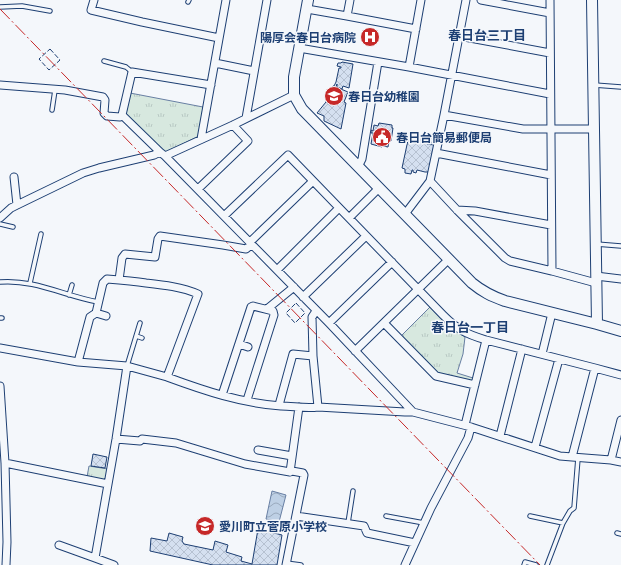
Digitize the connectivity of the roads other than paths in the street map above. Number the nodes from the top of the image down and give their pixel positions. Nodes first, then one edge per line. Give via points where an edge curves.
1 (94, 0) edge
2 (226, 0) edge
3 (267, 0) edge
4 (350, 0) edge
5 (421, 0) edge
6 (466, 0) edge
7 (481, 0) edge
8 (550, 0) edge
9 (592, 0) edge
10 (308, 4) edge
11 (0, 7) edge
12 (50, 11) dead end
13 (550, 13) junction
14 (347, 16) junction
15 (416, 29) junction
16 (459, 36) junction
17 (219, 38) junction
18 (299, 48) junction
19 (550, 53) junction
20 (104, 61) dead end
21 (378, 62) junction
22 (215, 63) junction
23 (409, 67) junction
24 (254, 70) junction
25 (132, 72) junction
26 (451, 75) junction
27 (0, 85) edge
28 (211, 85) junction
29 (593, 85) junction
30 (621, 87) edge
31 (55, 90) junction
32 (550, 94) junction
33 (294, 95) junction
34 (52, 110) dead end
35 (444, 115) junction
36 (122, 116) junction
37 (246, 118) junction
38 (233, 125) junction
39 (594, 129) junction
40 (551, 130) junction
41 (201, 139) junction
42 (436, 153) junction
43 (163, 154) junction
44 (358, 167) junction
45 (551, 175) junction
46 (14, 177) dead end
47 (430, 181) junction
48 (313, 182) junction
49 (379, 188) junction
50 (198, 189) junction
51 (17, 205) junction
52 (339, 208) junction
53 (457, 210) junction
54 (405, 214) junction
55 (224, 216) junction
56 (0, 218) edge
57 (349, 218) junction
58 (0, 224) edge
59 (551, 225) junction
60 (13, 227) dead end
61 (41, 234) dead end
62 (366, 236) junction
63 (35, 239) dead end
64 (40, 240) junction
65 (251, 243) junction
66 (596, 244) junction
67 (621, 246) edge
68 (449, 259) junction
69 (392, 262) junction
70 (277, 270) junction
71 (552, 271) junction
72 (596, 279) junction
73 (621, 279) edge
74 (119, 280) junction
75 (0, 282) edge
76 (30, 284) junction
77 (72, 285) dead end
78 (294, 288) junction
79 (418, 289) junction
80 (69, 294) junction
81 (303, 297) junction
82 (98, 302) junction
83 (267, 309) junction
84 (316, 311) junction
85 (96, 313) junction
86 (552, 313) junction
87 (106, 316) dead end
88 (140, 323) dead end
89 (329, 323) junction
90 (384, 323) junction
91 (597, 324) junction
92 (621, 331) edge
93 (136, 336) junction
94 (142, 338) dead end
95 (486, 340) junction
96 (239, 344) junction
97 (248, 347) dead end
98 (0, 348) edge
99 (522, 349) junction
100 (355, 351) junction
101 (542, 354) junction
102 (313, 356) junction
103 (559, 359) junction
104 (78, 362) junction
105 (127, 366) junction
106 (595, 368) junction
107 (621, 375) edge
108 (167, 377) junction
109 (0, 386) edge
110 (475, 386) junction
111 (222, 396) junction
112 (247, 400) junction
113 (280, 405) junction
114 (299, 407) junction
115 (318, 407) junction
116 (413, 412) junction
117 (621, 420) edge
118 (468, 426) junction
119 (2, 433) edge
120 (500, 436) junction
121 (116, 438) junction
122 (535, 447) junction
123 (258, 450) dead end
124 (292, 456) junction
125 (575, 457) junction
126 (611, 460) junction
127 (5, 462) junction
128 (621, 462) edge
129 (290, 472) junction
130 (108, 484) junction
131 (353, 491) dead end
132 (3, 502) edge
133 (296, 516) junction
134 (386, 516) dead end
135 (530, 516) dead end
136 (537, 517) junction
137 (424, 523) junction
138 (536, 523) dead end
139 (563, 523) junction
140 (348, 524) junction
141 (415, 543) junction
142 (59, 545) dead end
143 (95, 558) junction
144 (286, 564) edge
145 (6, 565) edge
146 (114, 565) edge
147 (301, 565) edge
148 (405, 565) edge
149 (524, 565) edge
150 (536, 565) edge
151 (547, 565) edge

1 - 17 street via 91,10
2 - 17 street
3 - 24 street
4 - 14 street
5 - 15 street
6 - 16 street
7 - 13 street
8 - 13 street
9 - 29 street
10 - 14 street
10 - 18 street
11 - 12 lane via 22,6
13 - 19 street
14 - 15 street
15 - 23 street
16 - 19 street
16 - 26 street
17 - 22 street
18 - 21 street
18 - 33 street
19 - 32 street
20 - 25 lane via 126,66
21 - 23 street
21 - 44 street via 362,159
22 - 24 street
22 - 28 street
23 - 26 street
24 - 37 street
25 - 28 street
25 - 36 street
26 - 32 street
26 - 35 street
27 - 31 street
28 - 41 street
29 - 30 lane
29 - 39 street
31 - 34 lane
31 - 36 street via 103,97 104,113 107,116
32 - 40 street
33 - 37 street
33 - 44 street via 302,109
35 - 40 street via 523,129
35 - 42 street
36 - 43 street
37 - 38 street
38 - 41 street
38 - 50 street via 248,141
39 - 40 street
39 - 66 street
40 - 45 street
41 - 43 street
42 - 45 street
42 - 47 street
43 - 50 street
43 - 51 street via 83,173
44 - 49 street
45 - 59 street
46 - 51 street
47 - 53 street
47 - 54 street
48 - 52 street
48 - 55 street via 288,155
48 - 65 street
49 - 54 street
49 - 57 street
50 - 55 street
51 - 56 street
52 - 57 street
52 - 70 street
53 - 59 street
53 - 71 street via 505,258
54 - 68 street
55 - 65 street
57 - 62 street
58 - 60 lane
59 - 71 street
61 - 64 lane
62 - 69 street
62 - 81 street
63 - 64 lane
64 - 76 lane
65 - 70 street
65 - 74 street via 246,250 224,245 184,242 160,236 155,257 125,254 122,258
66 - 67 lane
66 - 72 street
68 - 79 street
68 - 86 street via 472,283 492,296
69 - 79 street
69 - 89 street
70 - 78 street
71 - 72 street
72 - 73 street
72 - 91 street
74 - 82 street via 107,280 103,283
74 - 108 street via 186,289 201,294
75 - 76 lane
76 - 80 lane
77 - 80 lane
78 - 81 street
78 - 83 street
79 - 90 street
79 - 95 street via 462,331
80 - 82 lane
81 - 84 street
82 - 85 street
83 - 96 street via 251,307
83 - 112 street via 274,315
84 - 89 street
84 - 102 street via 312,317
85 - 87 street
85 - 104 street via 90,317
86 - 91 street
86 - 101 street
88 - 93 lane
89 - 100 street
90 - 100 street
90 - 110 street via 436,376
91 - 92 street
93 - 94 lane
93 - 105 lane
95 - 99 street
95 - 110 street
96 - 97 street
96 - 111 street
98 - 104 street
99 - 101 street
99 - 120 street
100 - 116 street
101 - 103 street
102 - 113 street via 293,354
102 - 115 street
103 - 106 street
103 - 122 street
104 - 105 street
105 - 108 street
105 - 121 street
106 - 107 street
106 - 125 street
108 - 111 street
109 - 119 street
110 - 118 street
111 - 112 street
112 - 113 street
113 - 114 street
114 - 115 street
114 - 124 street
115 - 116 street
116 - 118 street
117 - 126 street
118 - 120 street
118 - 137 street via 468,438
119 - 127 street
120 - 122 street via 509,442
121 - 129 street via 176,444 245,464
121 - 130 street
122 - 125 street via 560,456
123 - 124 street
124 - 129 street
125 - 126 street
125 - 139 lane via 574,508
126 - 128 street
127 - 130 street
127 - 132 street
129 - 133 street via 304,475
130 - 143 street
131 - 140 lane
132 - 145 street via 7,542
133 - 140 street
133 - 144 street
134 - 137 lane
135 - 136 lane
136 - 138 lane
136 - 139 lane
137 - 141 street
139 - 151 lane
140 - 141 street via 364,526 367,533
141 - 148 street
142 - 143 street
143 - 146 street
144 - 147 lane
149 - 150 lane via 525,562

